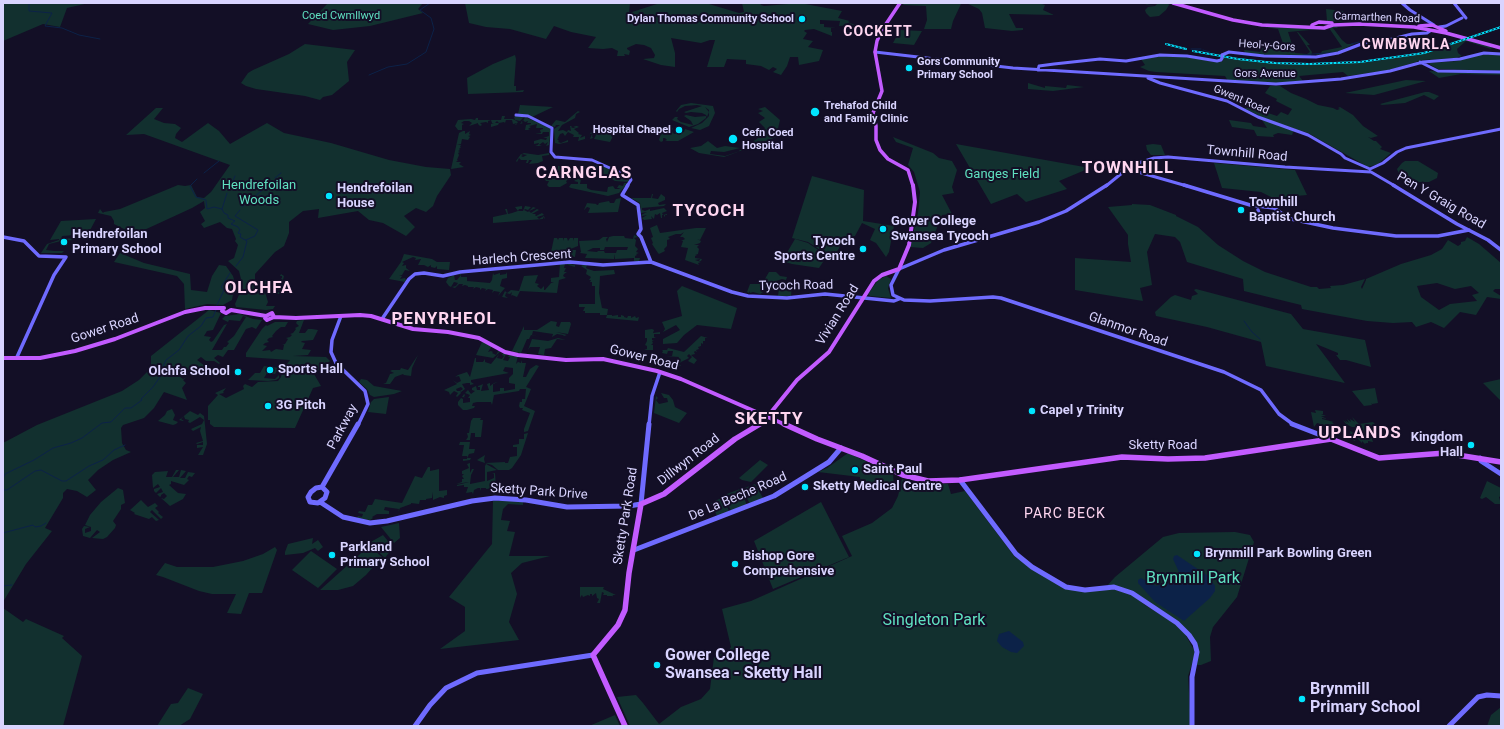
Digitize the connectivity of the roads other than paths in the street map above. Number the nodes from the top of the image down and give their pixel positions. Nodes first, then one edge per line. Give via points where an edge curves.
1 (900, 3) edge
2 (1173, 3) edge
3 (1179, 3) edge
4 (1402, 3) edge
5 (1454, 3) edge
6 (1324, 23) junction
7 (1316, 24) junction
8 (1427, 24) junction
9 (1328, 26) junction
10 (1320, 27) junction
11 (1429, 30) junction
12 (1440, 30) junction
13 (1501, 48) edge
14 (875, 52) junction
15 (1501, 54) edge
16 (1430, 61) junction
17 (1420, 62) junction
18 (1415, 64) junction
19 (1429, 68) junction
20 (1038, 70) junction
21 (1501, 72) edge
22 (1148, 78) junction
23 (516, 115) dead end
24 (1501, 128) edge
25 (1129, 166) junction
26 (1365, 169) junction
27 (1123, 170) junction
28 (1131, 170) junction
29 (1371, 170) junction
30 (1260, 208) junction
31 (1281, 214) junction
32 (1276, 218) junction
33 (1291, 219) junction
34 (1469, 230) junction
35 (3, 237) edge
36 (1501, 250) edge
37 (905, 259) junction
38 (651, 262) junction
39 (912, 265) junction
40 (900, 267) junction
41 (864, 297) junction
42 (899, 299) junction
43 (341, 316) junction
44 (382, 319) junction
45 (17, 357) junction
46 (3, 358) edge
47 (660, 372) junction
48 (768, 416) junction
49 (1331, 439) junction
50 (841, 448) junction
51 (1480, 458) junction
52 (1501, 462) edge
53 (996, 474) joint
54 (1501, 474) edge
55 (960, 480) junction
56 (322, 487) junction
57 (325, 498) junction
58 (320, 502) junction
59 (641, 504) junction
60 (344, 517) junction
61 (634, 550) junction
62 (593, 655) junction
63 (1501, 696) edge
64 (415, 726) edge
65 (625, 726) edge
66 (1192, 726) edge
67 (1449, 726) edge

1 - 14 main road via 882,30
2 - 10 main road, Carmarthen Road via 1256,24
3 - 7 main road, Carmarthen Road via 1251,22
4 - 8 street
5 - 12 street via 1463,18
6 - 7 main road, Carmarthen Road
6 - 8 main road, Carmarthen Road
6 - 9 main road, Carmarthen Road
7 - 10 main road, Carmarthen Road
8 - 11 main road
8 - 12 main road, Carmarthen Road via 1435,25
9 - 10 main road, Carmarthen Road
9 - 11 main road, Carmarthen Road via 1359,24
11 - 12 main road, Carmarthen Road
11 - 20 street, Heol-y-Gors via 1427,33 1407,34 1364,43 1338,53 1316,57 1229,52 1222,56 1221,60 1216,61 1160,55 1126,62 1100,59 1054,64 1039,66
12 - 13 main road
14 - 20 street, Gors Avenue
14 - 37 main road via 882,89 873,113 877,144 888,160 909,171 914,189 909,245
15 - 16 street, Gors Avenue via 1484,53 1460,59
16 - 17 street, Gors Avenue
16 - 19 street via 1427,63
17 - 18 street, Gors Avenue
17 - 19 street
18 - 19 street
18 - 22 street, Gors Avenue via 1341,79 1282,84
19 - 21 street
20 - 22 street, Gors Avenue
22 - 26 street, Gwent Road via 1160,84 1215,97 1258,117 1308,135
23 - 38 street via 528,116 552,128 551,152 555,157 592,160 629,176 631,180 622,195 638,205 641,230 638,234
24 - 29 street via 1406,148
25 - 26 street, Townhill Road via 1154,158 1168,158 1285,168
25 - 27 street, Townhill Road via 1118,167
25 - 28 street
26 - 29 street, Pen Y Graig Road
27 - 28 street
27 - 39 street via 1104,188 1066,211 944,250
28 - 30 street
29 - 34 street, Pen Y Graig Road
30 - 31 street via 1275,209
30 - 32 street via 1263,215
31 - 32 street
31 - 33 street
32 - 33 street
33 - 34 street via 1333,228 1396,236 1438,236
34 - 36 street, Pen Y Graig Road
35 - 45 street via 24,240 39,256 66,257 56,272
37 - 39 street
37 - 40 main road
38 - 41 street, Tycoch Road via 742,295 787,298 825,294
38 - 44 street, Harlech Crescent via 603,265 570,262 460,272 443,276 424,273 413,275
39 - 40 street
40 - 41 main road, Vivian Road via 874,281
40 - 42 street via 891,285 894,295
41 - 42 street, Tycoch Road
41 - 48 main road, Vivian Road via 829,352 797,380
42 - 49 street, Glanmor Road via 943,302 1001,298 1224,372 1260,390 1279,414 1290,423
43 - 44 main road, Gower Road via 360,315
43 - 45 main road, Gower Road via 274,317 268,320 266,316 231,310 226,314 223,310 212,308 185,312 86,349 40,358
43 - 56 street, Parkway via 332,340 331,352 336,363 365,391 368,404
44 - 47 main road, Gower Road via 413,329 479,338 505,352 518,355 566,360 603,359
45 - 46 main road, Gower Road
47 - 48 main road, Gower Road
47 - 59 street, Sketty Park Road via 652,396
48 - 50 main road, Gower Road
48 - 59 main road, Dillwyn Road via 764,422 735,438 664,494
49 - 51 main road via 1379,458 1437,453
49 - 53 main road, Sketty Road via 1205,458 1122,457
50 - 55 main road, Gower Road via 912,478 931,481
50 - 61 street, De La Beche Road via 829,462 774,496
51 - 52 main road
51 - 54 street
53 - 55 main road, Gower Road
55 - 66 street via 1016,554 1032,566 1066,587 1085,590 1114,587 1130,592 1177,623 1189,635 1197,652 1192,683
56 - 57 street via 327,492
56 - 58 street via 313,490 308,497 313,503
57 - 58 street
57 - 60 street, Sketty Park Drive via 327,503
58 - 60 street, Sketty Park Drive
59 - 60 street, Sketty Park Drive via 567,507 499,498 472,501 376,522 356,521
59 - 61 main road, Sketty Park Road
61 - 62 main road, Sketty Park Road via 625,610 612,633
62 - 64 street via 477,673 446,688
62 - 65 main road
63 - 67 street via 1478,697

